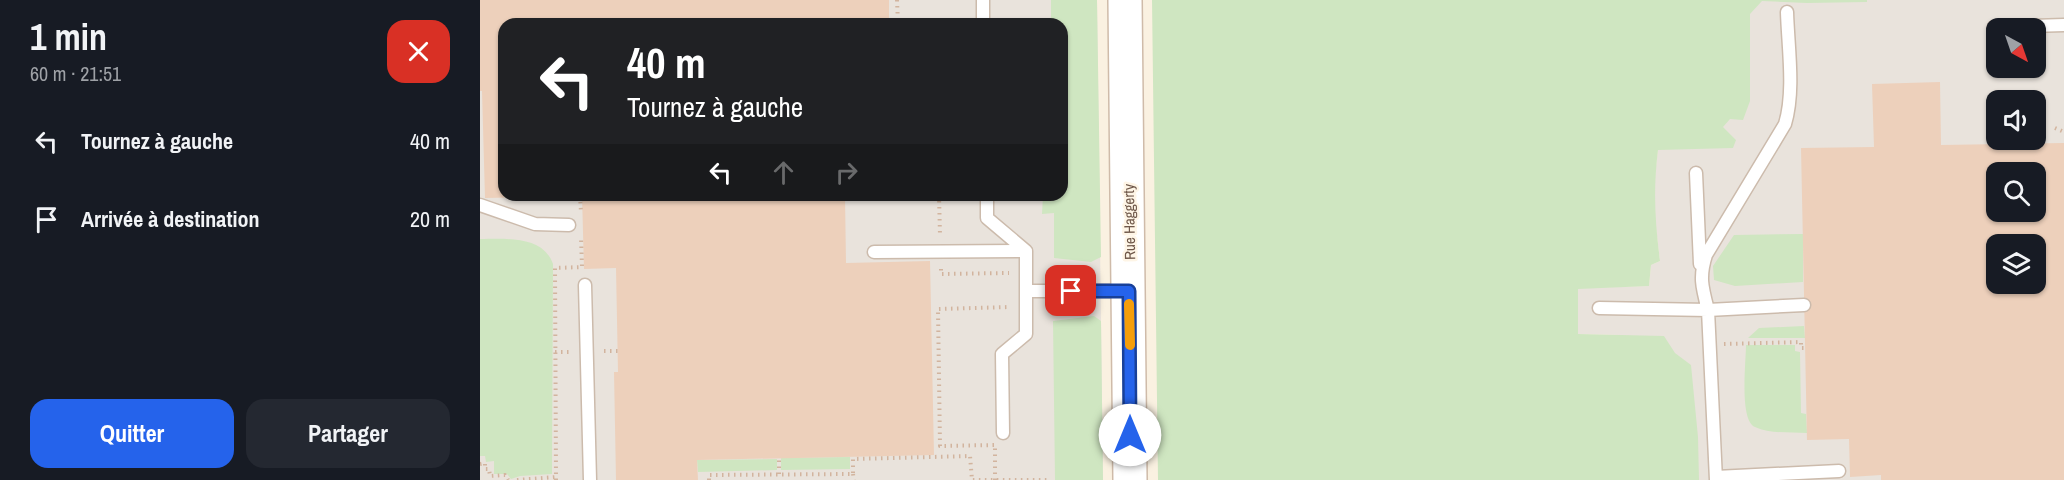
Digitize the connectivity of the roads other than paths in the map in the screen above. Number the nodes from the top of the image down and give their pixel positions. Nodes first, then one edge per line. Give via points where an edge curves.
1 (983, 0) edge
2 (1125, 0) edge
3 (1787, 12) dead end
4 (983, 18) edge
5 (2064, 25) edge
6 (2046, 26) edge
7 (1696, 172) dead end
8 (987, 201) edge
9 (480, 205) edge
10 (569, 225) dead end
11 (1026, 251) junction
12 (874, 252) dead end
13 (1701, 273) junction
14 (585, 285) dead end
15 (1026, 291) junction
16 (1129, 291) junction
17 (1804, 305) dead end
18 (1599, 308) dead end
19 (1708, 310) junction
20 (1003, 433) dead end
21 (1839, 471) dead end
22 (1716, 478) edge
23 (590, 480) edge
24 (1130, 480) edge

1 - 4 lane
2 - 16 street, Rue Haggerty
3 - 13 lane via 1789,113 1706,255
5 - 6 lane
7 - 13 lane
8 - 11 lane via 987,218
9 - 10 lane via 535,224
11 - 12 lane
11 - 15 lane
13 - 19 lane
14 - 23 lane
15 - 16 lane
15 - 20 lane via 1026,334 1002,354
16 - 24 street, Rue Haggerty
17 - 19 lane
18 - 19 lane
19 - 22 lane
21 - 22 lane

